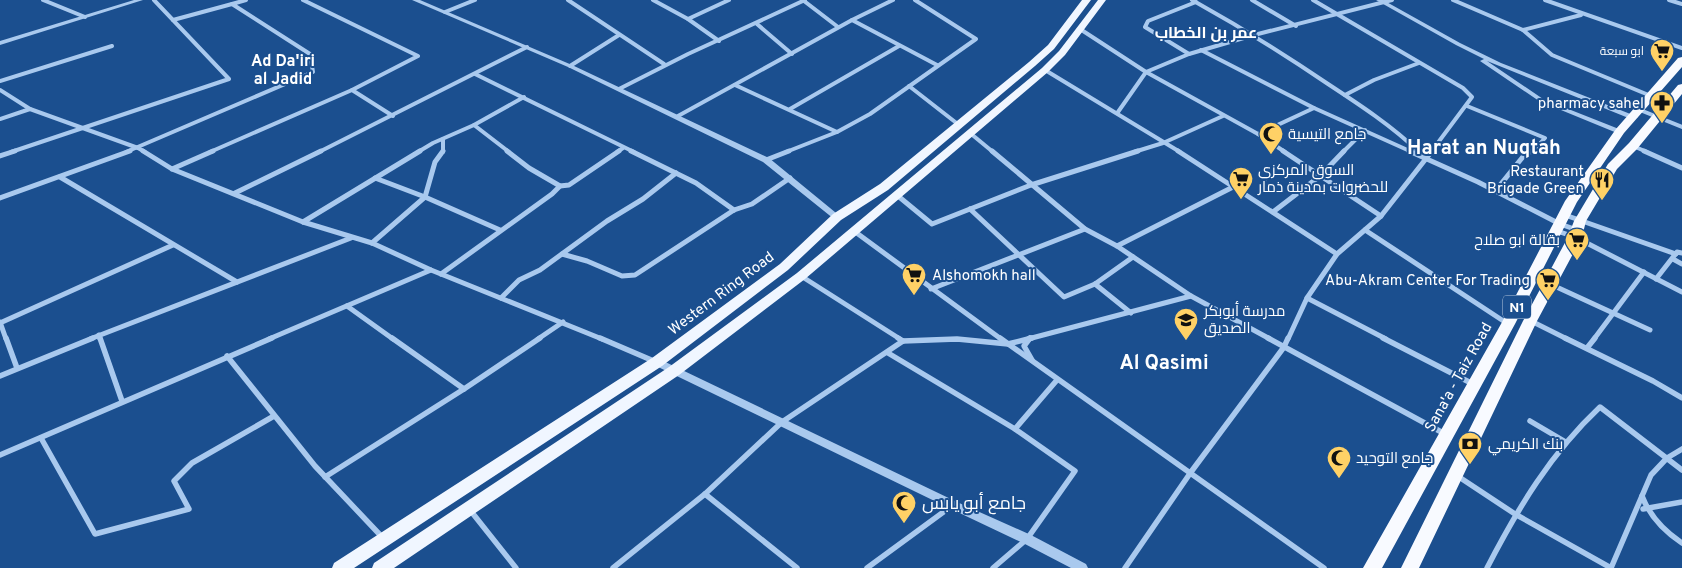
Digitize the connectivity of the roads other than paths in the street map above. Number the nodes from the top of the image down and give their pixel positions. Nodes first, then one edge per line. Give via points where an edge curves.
1 (43, 0) edge
2 (140, 0) edge
3 (154, 0) edge
4 (246, 0) edge
5 (303, 0) edge
6 (415, 0) edge
7 (475, 0) edge
8 (568, 0) edge
9 (653, 0) edge
10 (729, 0) edge
11 (804, 0) edge
12 (893, 0) edge
13 (915, 0) edge
14 (1087, 0) edge
15 (1102, 0) edge
16 (1252, 0) edge
17 (1314, 0) edge
18 (1392, 0) edge
19 (1453, 0) edge
20 (1545, 0) edge
21 (1669, 0) edge
22 (1194, 1) edge
23 (1382, 1) edge
24 (232, 4) junction
25 (1682, 4) edge
26 (445, 12) junction
27 (1340, 14) junction
28 (1581, 14) junction
29 (85, 17) junction
30 (688, 19) junction
31 (173, 20) junction
32 (852, 20) junction
33 (758, 24) junction
34 (1075, 26) junction
35 (1296, 26) junction
36 (838, 28) junction
37 (1523, 30) junction
38 (619, 35) junction
39 (1254, 35) junction
40 (719, 41) junction
41 (0, 42) edge
42 (1458, 44) junction
43 (112, 46) dead end
44 (899, 46) junction
45 (527, 47) junction
46 (1682, 48) edge
47 (1201, 50) junction
48 (792, 54) junction
49 (1189, 54) junction
50 (1682, 60) edge
51 (1419, 63) junction
52 (664, 64) junction
53 (937, 65) junction
54 (570, 66) junction
55 (1045, 70) junction
56 (1146, 72) junction
57 (475, 74) junction
58 (0, 81) edge
59 (735, 85) junction
60 (909, 86) junction
61 (1682, 87) edge
62 (619, 89) junction
63 (0, 90) edge
64 (352, 90) junction
65 (1345, 95) junction
66 (1651, 96) junction
67 (524, 97) junction
68 (1467, 106) junction
69 (1314, 108) junction
70 (30, 109) junction
71 (790, 110) junction
72 (1118, 112) junction
73 (1637, 113) junction
74 (393, 116) junction
75 (678, 116) junction
76 (1223, 116) junction
77 (1657, 117) junction
78 (0, 119) edge
79 (474, 125) junction
80 (1682, 127) edge
81 (80, 128) junction
82 (965, 129) junction
83 (1365, 130) junction
84 (1620, 130) junction
85 (838, 132) junction
86 (1258, 134) junction
87 (443, 139) junction
88 (1163, 142) junction
89 (1633, 146) junction
90 (138, 148) junction
91 (623, 148) junction
92 (0, 156) edge
93 (1425, 158) junction
94 (766, 160) junction
95 (1682, 168) edge
96 (172, 169) junction
97 (676, 173) junction
98 (1320, 176) junction
99 (60, 177) junction
100 (375, 178) junction
101 (790, 178) junction
102 (1031, 185) junction
103 (560, 186) junction
104 (1235, 186) junction
105 (1496, 190) junction
106 (235, 193) junction
107 (898, 196) junction
108 (425, 197) junction
109 (0, 198) edge
110 (970, 209) junction
111 (734, 210) junction
112 (1273, 212) junction
113 (1381, 216) junction
114 (837, 217) junction
115 (303, 222) junction
116 (1560, 223) junction
117 (1085, 229) junction
118 (500, 230) junction
119 (1365, 230) junction
120 (1577, 230) junction
121 (854, 231) junction
122 (351, 238) junction
123 (372, 242) junction
124 (172, 244) junction
125 (1117, 246) junction
126 (1682, 253) edge
127 (562, 254) junction
128 (1016, 254) junction
129 (1337, 254) junction
130 (1133, 257) junction
131 (1674, 257) junction
132 (1682, 264) edge
133 (784, 267) junction
134 (431, 270) junction
135 (1644, 272) junction
136 (441, 274) junction
137 (801, 276) junction
138 (1656, 278) junction
139 (237, 282) junction
140 (1095, 284) junction
141 (1550, 284) junction
142 (931, 289) junction
143 (1682, 292) edge
144 (1192, 296) junction
145 (502, 298) junction
146 (1307, 298) junction
147 (347, 306) junction
148 (1131, 312) junction
149 (1612, 314) junction
150 (1530, 321) junction
151 (563, 322) junction
152 (0, 323) edge
153 (1508, 324) junction
154 (1650, 330) dead end
155 (99, 335) junction
156 (1031, 338) junction
157 (903, 341) junction
158 (1008, 344) junction
159 (1284, 347) junction
160 (1588, 348) junction
161 (888, 353) junction
162 (227, 356) junction
163 (657, 362) junction
164 (1032, 362) junction
165 (17, 368) junction
166 (674, 370) junction
167 (0, 376) edge
168 (1057, 380) junction
169 (1474, 384) junction
170 (464, 389) junction
171 (1682, 398) edge
172 (122, 401) junction
173 (274, 416) junction
174 (782, 422) junction
175 (1530, 422) dead end
176 (1015, 429) junction
177 (1446, 435) junction
178 (41, 438) junction
179 (1564, 441) junction
180 (1682, 449) edge
181 (0, 455) edge
182 (1667, 458) junction
183 (1682, 470) edge
184 (1191, 472) junction
185 (1456, 475) junction
186 (325, 477) junction
187 (705, 494) junction
188 (1642, 496) junction
189 (1682, 502) edge
190 (953, 506) junction
191 (1646, 508) junction
192 (469, 509) junction
193 (1636, 510) junction
194 (1515, 514) junction
195 (1027, 539) junction
196 (384, 540) junction
197 (1682, 543) edge
198 (340, 568) edge
199 (380, 568) edge
200 (516, 568) edge
201 (614, 568) edge
202 (797, 568) edge
203 (867, 568) edge
204 (993, 568) edge
205 (1082, 568) edge
206 (1125, 568) edge
207 (1324, 568) edge
208 (1372, 568) edge
209 (1410, 568) edge
210 (1487, 568) edge
211 (1611, 568) edge

1 - 29 street
2 - 29 street
3 - 31 street
4 - 24 street
5 - 64 street via 418,56
6 - 26 street
7 - 26 street
8 - 38 street
9 - 30 street
10 - 30 street
11 - 33 street
11 - 36 street
12 - 32 street
13 - 53 street via 976,40
14 - 34 main road, Western Ring Road
15 - 34 main road, Western Ring Road
16 - 35 street
17 - 27 street
18 - 23 street
19 - 37 street
20 - 28 street
21 - 25 street
22 - 39 street
22 - 49 street via 1148,21 1145,27
23 - 27 street
23 - 42 street
24 - 31 street
24 - 90 street via 310,54 313,72
26 - 45 street
27 - 35 street
27 - 51 street
28 - 37 street
28 - 46 street
29 - 41 street
30 - 40 street
31 - 81 street via 229,79
32 - 36 street
32 - 44 street
33 - 40 street
33 - 48 street
34 - 55 main road, Western Ring Road via 1062,53
34 - 56 street
34 - 82 main road, Western Ring Road
35 - 39 street
36 - 48 street
37 - 66 street via 1552,55
38 - 52 street
38 - 54 street
39 - 47 street
39 - 65 street
40 - 52 street
42 - 73 street via 1499,64
42 - 84 street via 1541,100
43 - 58 street
44 - 53 street
44 - 71 street
45 - 54 street
45 - 57 street
47 - 49 street
47 - 69 street
48 - 59 street
49 - 56 street
50 - 66 highway, Sana'a - Taiz Road / N1
51 - 65 street
51 - 68 street via 1463,88 1472,97
52 - 62 street
53 - 60 street
54 - 62 street
55 - 72 street
55 - 82 main road, Western Ring Road
56 - 72 street
56 - 76 street
57 - 67 street
57 - 74 street
59 - 71 street
59 - 75 street
60 - 82 street
60 - 85 street
61 - 77 highway, N1
62 - 75 street
63 - 70 street
64 - 74 street
64 - 96 street
65 - 93 street via 1406,138
66 - 73 highway, Sana'a - Taiz Road / N1
67 - 79 street
67 - 91 street
68 - 93 street
68 - 105 street via 1545,138 1531,153 1526,153
69 - 83 street
69 - 86 street
70 - 78 street
70 - 81 street
71 - 85 street
72 - 88 street
73 - 77 street
73 - 84 highway, Sana'a - Taiz Road / N1
74 - 106 street
75 - 94 street
76 - 86 street
76 - 88 street
77 - 80 street
77 - 89 highway, N1
79 - 87 street
79 - 103 street via 529,168
81 - 90 street
81 - 92 street
82 - 102 street
82 - 107 main road, Western Ring Road
82 - 114 main road, Western Ring Road
83 - 93 street
83 - 98 street
84 - 116 highway, Sana'a - Taiz Road / N1 via 1571,201
85 - 94 street
86 - 98 street
87 - 100 street
87 - 108 street via 443,152 435,162
88 - 102 street
88 - 104 street
89 - 95 street
89 - 120 highway, N1 via 1612,167
90 - 96 street
90 - 99 street
91 - 97 street
91 - 103 street via 569,185
93 - 105 street
93 - 113 street
94 - 101 street
96 - 106 street
97 - 111 street
97 - 127 street
98 - 112 street
98 - 113 street
99 - 109 street
99 - 124 street
100 - 108 street
100 - 115 street
101 - 111 street via 752,204
101 - 114 street
102 - 110 street
102 - 117 street
103 - 118 street
104 - 112 street
104 - 125 street
105 - 116 street
106 - 115 street
107 - 110 street via 932,224
107 - 121 main road, Western Ring Road
108 - 118 street
108 - 123 street
110 - 128 street
111 - 127 street via 635,275 622,276
112 - 129 street
113 - 119 street
114 - 133 main road, Western Ring Road
115 - 122 street
116 - 120 street
116 - 120 street
116 - 153 highway, Sana'a - Taiz Road / N1
117 - 125 street
117 - 128 street
118 - 136 street
119 - 129 street
119 - 153 street
120 - 131 street
120 - 135 street
120 - 141 highway, N1
121 - 137 main road, Western Ring Road
121 - 142 street
122 - 123 street
122 - 139 street
123 - 134 street
124 - 139 street
124 - 152 street
125 - 130 street
126 - 131 street via 1677,252
127 - 145 street via 519,280
128 - 140 street via 1064,297
128 - 142 street
129 - 146 street
130 - 140 street
130 - 144 street
131 - 132 street
131 - 138 street
133 - 137 main road
133 - 163 main road, Western Ring Road
134 - 136 street
134 - 147 street
135 - 138 street
135 - 149 street
136 - 145 street
137 - 157 street
137 - 166 main road, Western Ring Road
138 - 143 street
139 - 155 street
140 - 148 street
141 - 149 street
141 - 150 highway, N1
142 - 158 street
144 - 148 street
144 - 159 street
145 - 151 street
146 - 159 street
146 - 169 street
147 - 162 street
147 - 170 street
148 - 156 street
149 - 154 street
149 - 160 street
150 - 160 street
150 - 185 highway, N1
151 - 163 street
151 - 170 street
152 - 165 street
153 - 169 highway, Sana'a - Taiz Road / N1
155 - 165 street
155 - 172 street
156 - 158 street
156 - 164 street via 1024,346
157 - 158 street via 957,339
157 - 161 street
158 - 164 street
159 - 177 street
159 - 184 street
160 - 171 street
161 - 174 street
161 - 176 street
162 - 172 street
162 - 173 street
163 - 166 street
163 - 196 main road, Western Ring Road
164 - 168 street
165 - 167 street
166 - 174 street
166 - 192 main road, Western Ring Road
168 - 176 street
168 - 184 street
169 - 177 highway, Sana'a - Taiz Road / N1
170 - 186 street
172 - 178 street
173 - 178 street via 192,463 174,481 189,509 96,534
173 - 186 street
174 - 187 street
174 - 190 street
175 - 179 street
176 - 195 street via 1076,471
177 - 208 highway, Sana'a - Taiz Road / N1
178 - 181 street
179 - 182 street via 1600,407
179 - 194 street
180 - 182 street
182 - 183 street
182 - 188 street via 1651,475
184 - 206 street
184 - 207 street
185 - 194 street
185 - 209 highway, N1
186 - 196 street
187 - 201 street
187 - 202 street
188 - 191 street
188 - 193 street
189 - 191 street
190 - 195 street
190 - 203 street
191 - 193 street
191 - 197 street via 1670,535
192 - 199 main road, Western Ring Road
192 - 200 street
193 - 211 street
194 - 210 street
194 - 211 street
195 - 204 street
195 - 205 street
196 - 198 main road, Western Ring Road

